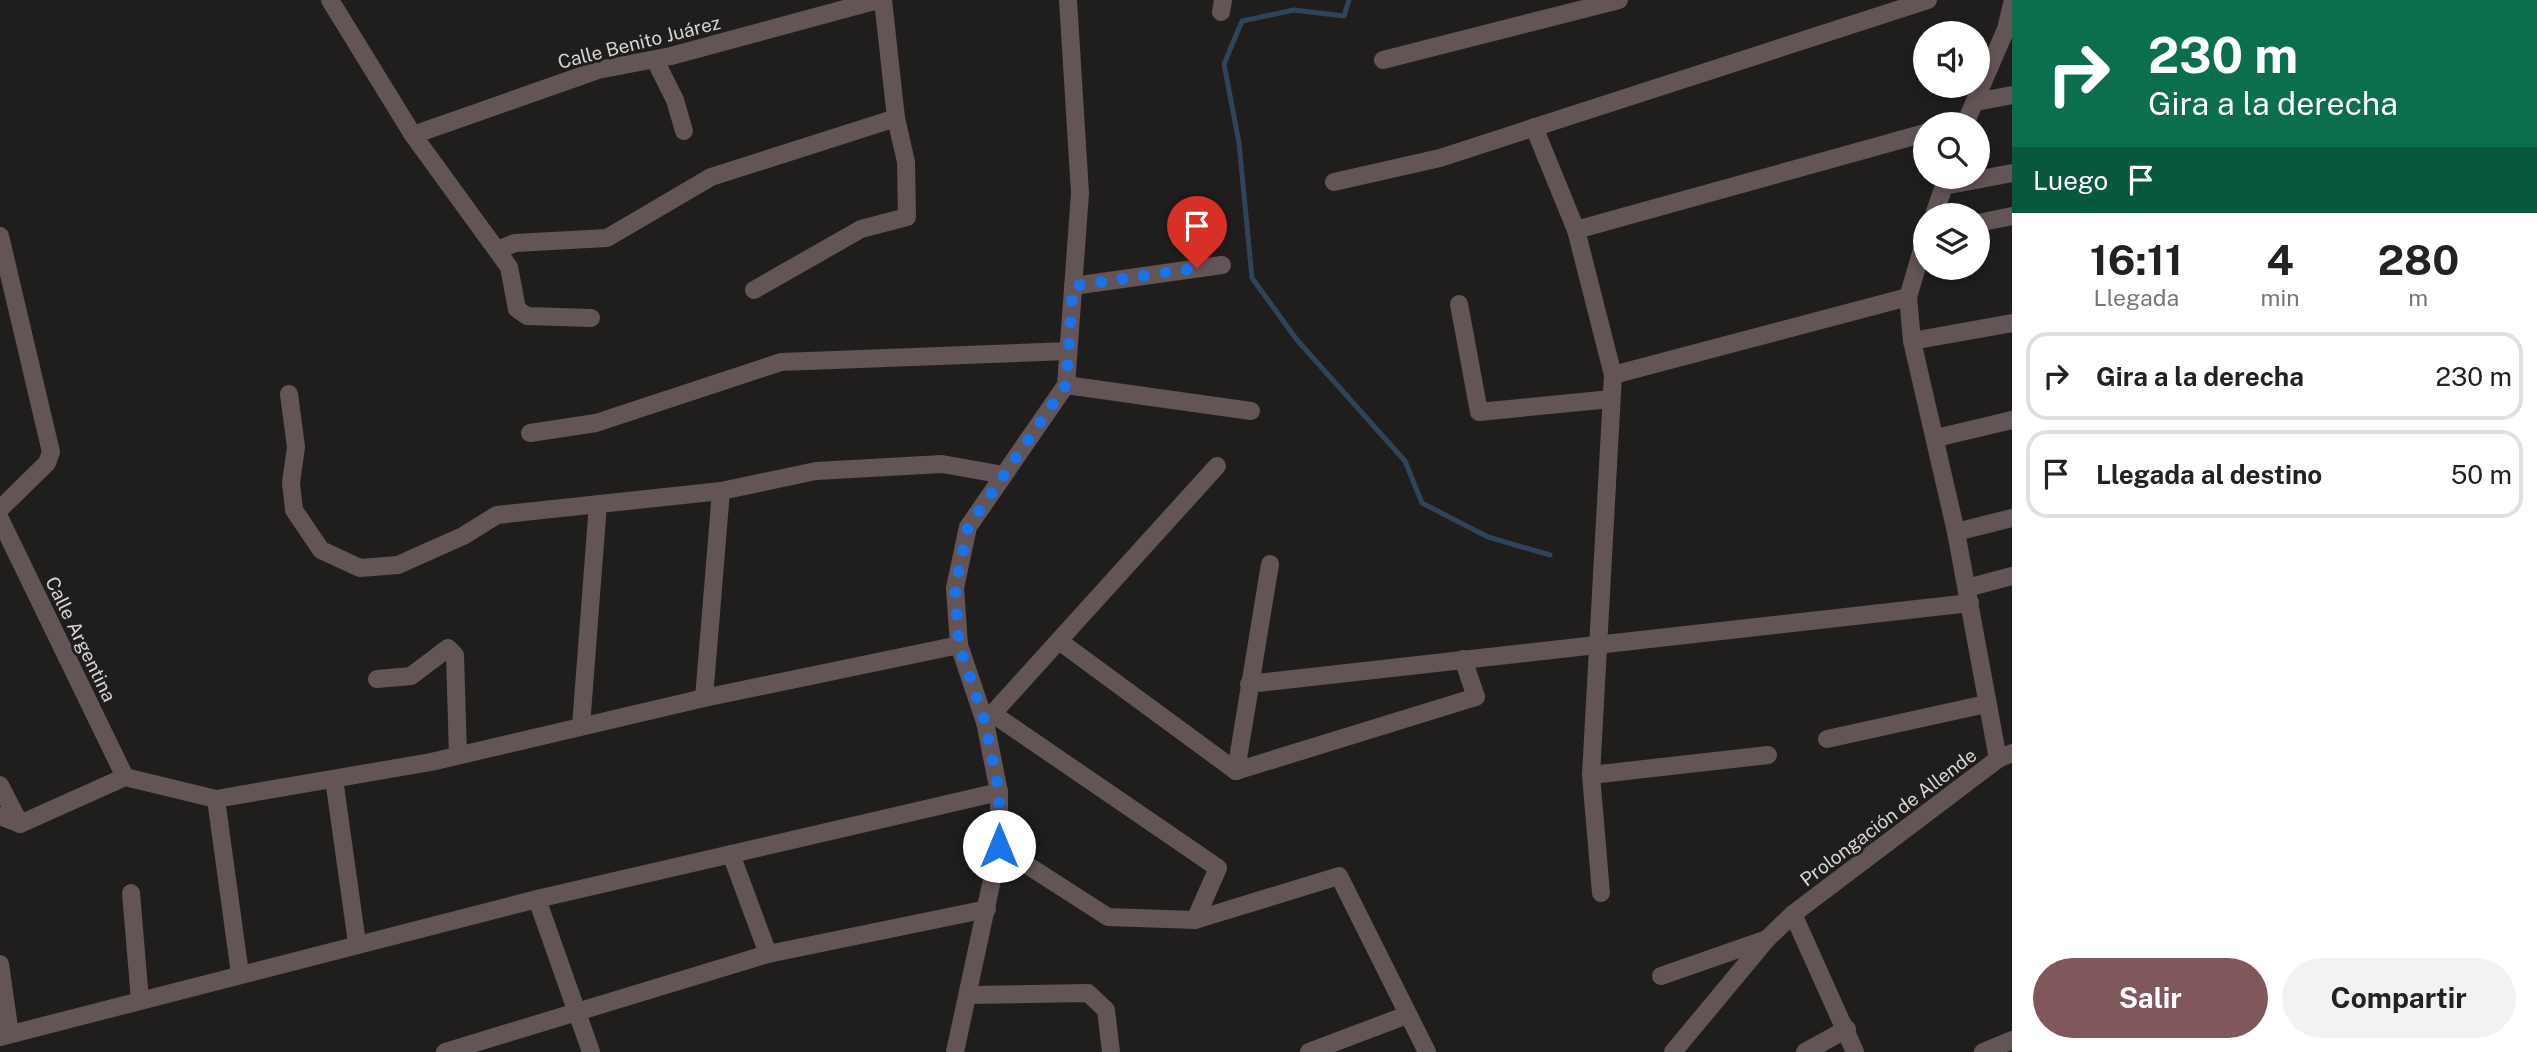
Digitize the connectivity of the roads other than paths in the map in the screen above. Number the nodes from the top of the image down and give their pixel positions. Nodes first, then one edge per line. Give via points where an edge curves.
1 (330, 0) edge
2 (880, 0) edge
3 (1068, 0) edge
4 (1619, 0) edge
5 (1928, 0) edge
6 (2012, 4) edge
7 (2009, 29) edge
8 (655, 60) junction
9 (1382, 60) dead end
10 (2012, 95) edge
11 (1976, 102) junction
12 (1969, 112) edge
13 (896, 118) junction
14 (1534, 127) junction
15 (684, 131) dead end
16 (413, 135) junction
17 (1913, 135) edge
18 (2012, 173) edge
19 (1990, 176) edge
20 (1334, 182) dead end
21 (2012, 216) edge
22 (1990, 221) edge
23 (1576, 230) junction
24 (0, 236) edge
25 (496, 250) junction
26 (1222, 265) dead end
27 (1913, 280) edge
28 (1073, 286) junction
29 (754, 290) dead end
30 (1908, 297) junction
31 (1459, 304) dead end
32 (591, 318) dead end
33 (2012, 323) edge
34 (1912, 341) junction
35 (1068, 351) junction
36 (1613, 374) junction
37 (1066, 385) junction
38 (289, 394) dead end
39 (1611, 399) junction
40 (1251, 411) dead end
41 (2012, 420) edge
42 (530, 433) dead end
43 (1936, 438) junction
44 (1217, 466) dead end
45 (1004, 475) junction
46 (720, 491) junction
47 (598, 504) junction
48 (0, 509) edge
49 (2012, 518) edge
50 (1, 526) edge
51 (1956, 533) junction
52 (1270, 564) dead end
53 (2012, 576) edge
54 (1968, 596) junction
55 (1059, 641) junction
56 (959, 645) junction
57 (1598, 647) junction
58 (1463, 659) junction
59 (377, 679) dead end
60 (1249, 684) junction
61 (704, 698) junction
62 (1986, 704) junction
63 (989, 718) junction
64 (580, 726) junction
65 (1827, 739) dead end
66 (458, 755) junction
67 (1768, 755) dead end
68 (2005, 756) edge
69 (1236, 771) junction
70 (1591, 775) junction
71 (125, 777) junction
72 (334, 779) junction
73 (0, 785) edge
74 (999, 792) junction
75 (216, 799) junction
76 (0, 816) edge
77 (20, 824) junction
78 (999, 846) junction
79 (731, 854) junction
80 (131, 893) dead end
81 (1601, 893) dead end
82 (537, 899) junction
83 (987, 909) junction
84 (1793, 914) junction
85 (1195, 920) junction
86 (1766, 939) junction
87 (357, 943) junction
88 (768, 954) junction
89 (0, 964) edge
90 (240, 974) junction
91 (1661, 976) dead end
92 (969, 995) junction
93 (140, 1000) junction
94 (578, 1012) junction
95 (1407, 1015) junction
96 (1847, 1029) junction
97 (5, 1035) edge
98 (2012, 1040) edge
99 (445, 1052) edge
100 (591, 1052) edge
101 (956, 1052) edge
102 (1111, 1052) edge
103 (1310, 1052) edge
104 (1427, 1052) edge
105 (1673, 1052) edge
106 (1805, 1052) edge
107 (1855, 1052) edge
108 (1983, 1052) edge

1 - 16 street
2 - 8 street, Calle Benito Juárez
2 - 13 street
3 - 28 street via 1080,193
4 - 9 street
5 - 14 street
6 - 7 street
7 - 11 street
8 - 15 street
8 - 16 street, Calle Benito Juárez via 598,70
10 - 11 street
11 - 12 street
13 - 25 street via 711,177 607,238 516,243
13 - 29 street via 906,162 908,210 902,220 861,229
14 - 20 street via 1440,158
14 - 23 street
16 - 25 street
17 - 23 street
18 - 19 street
21 - 22 street
23 - 36 street
24 - 48 street via 51,452 47,463
25 - 32 street via 509,267 517,309 527,316
26 - 28 street
27 - 30 street, Prolongación de Allende
28 - 35 street
30 - 34 street, Prolongación de Allende
30 - 36 street
31 - 39 street via 1479,412
33 - 34 street
34 - 43 street, Prolongación de Allende
35 - 37 street
35 - 42 street via 781,362 596,423
36 - 39 street
37 - 40 street
37 - 45 street
38 - 47 street via 296,447 291,483 294,510 321,550 360,568 398,565 497,515
39 - 57 street
41 - 43 street
43 - 51 street, Prolongación de Allende
44 - 55 street
45 - 46 street via 942,464 816,471
45 - 56 street via 968,527 955,588
46 - 47 street
46 - 61 street
47 - 64 street
49 - 51 street
50 - 71 street, Calle Argentina
51 - 54 street, Prolongación de Allende
52 - 60 street
53 - 54 street
54 - 57 street
54 - 62 street, Prolongación de Allende
55 - 63 street
55 - 69 street
56 - 61 street
56 - 63 street
57 - 58 street
57 - 70 street
58 - 60 street
58 - 69 street via 1476,697
59 - 66 street via 411,676 448,648 455,655
60 - 69 street
61 - 64 street
62 - 65 street
62 - 68 street, Prolongación de Allende
63 - 74 street
63 - 85 street via 1218,868
64 - 66 street
66 - 72 street
67 - 70 street
68 - 84 street, Prolongación de Allende
70 - 81 street
71 - 75 street
71 - 77 street
72 - 75 street
72 - 87 street
73 - 77 street
74 - 78 street
74 - 79 street
75 - 90 street
76 - 77 street
78 - 83 street
78 - 85 street via 1108,916
79 - 82 street
79 - 88 street
80 - 93 street
82 - 87 street
82 - 94 street
83 - 88 street
83 - 92 street
84 - 86 street, Prolongación de Allende
84 - 96 street
85 - 95 street via 1339,876
86 - 91 street
86 - 105 street, Prolongación de Allende
87 - 90 street
88 - 94 street
89 - 97 street
90 - 93 street
92 - 101 street
92 - 102 street via 1088,993 1106,1010
93 - 97 street
94 - 99 street
94 - 100 street
95 - 103 street
95 - 104 street
96 - 106 street
96 - 107 street
98 - 108 street

